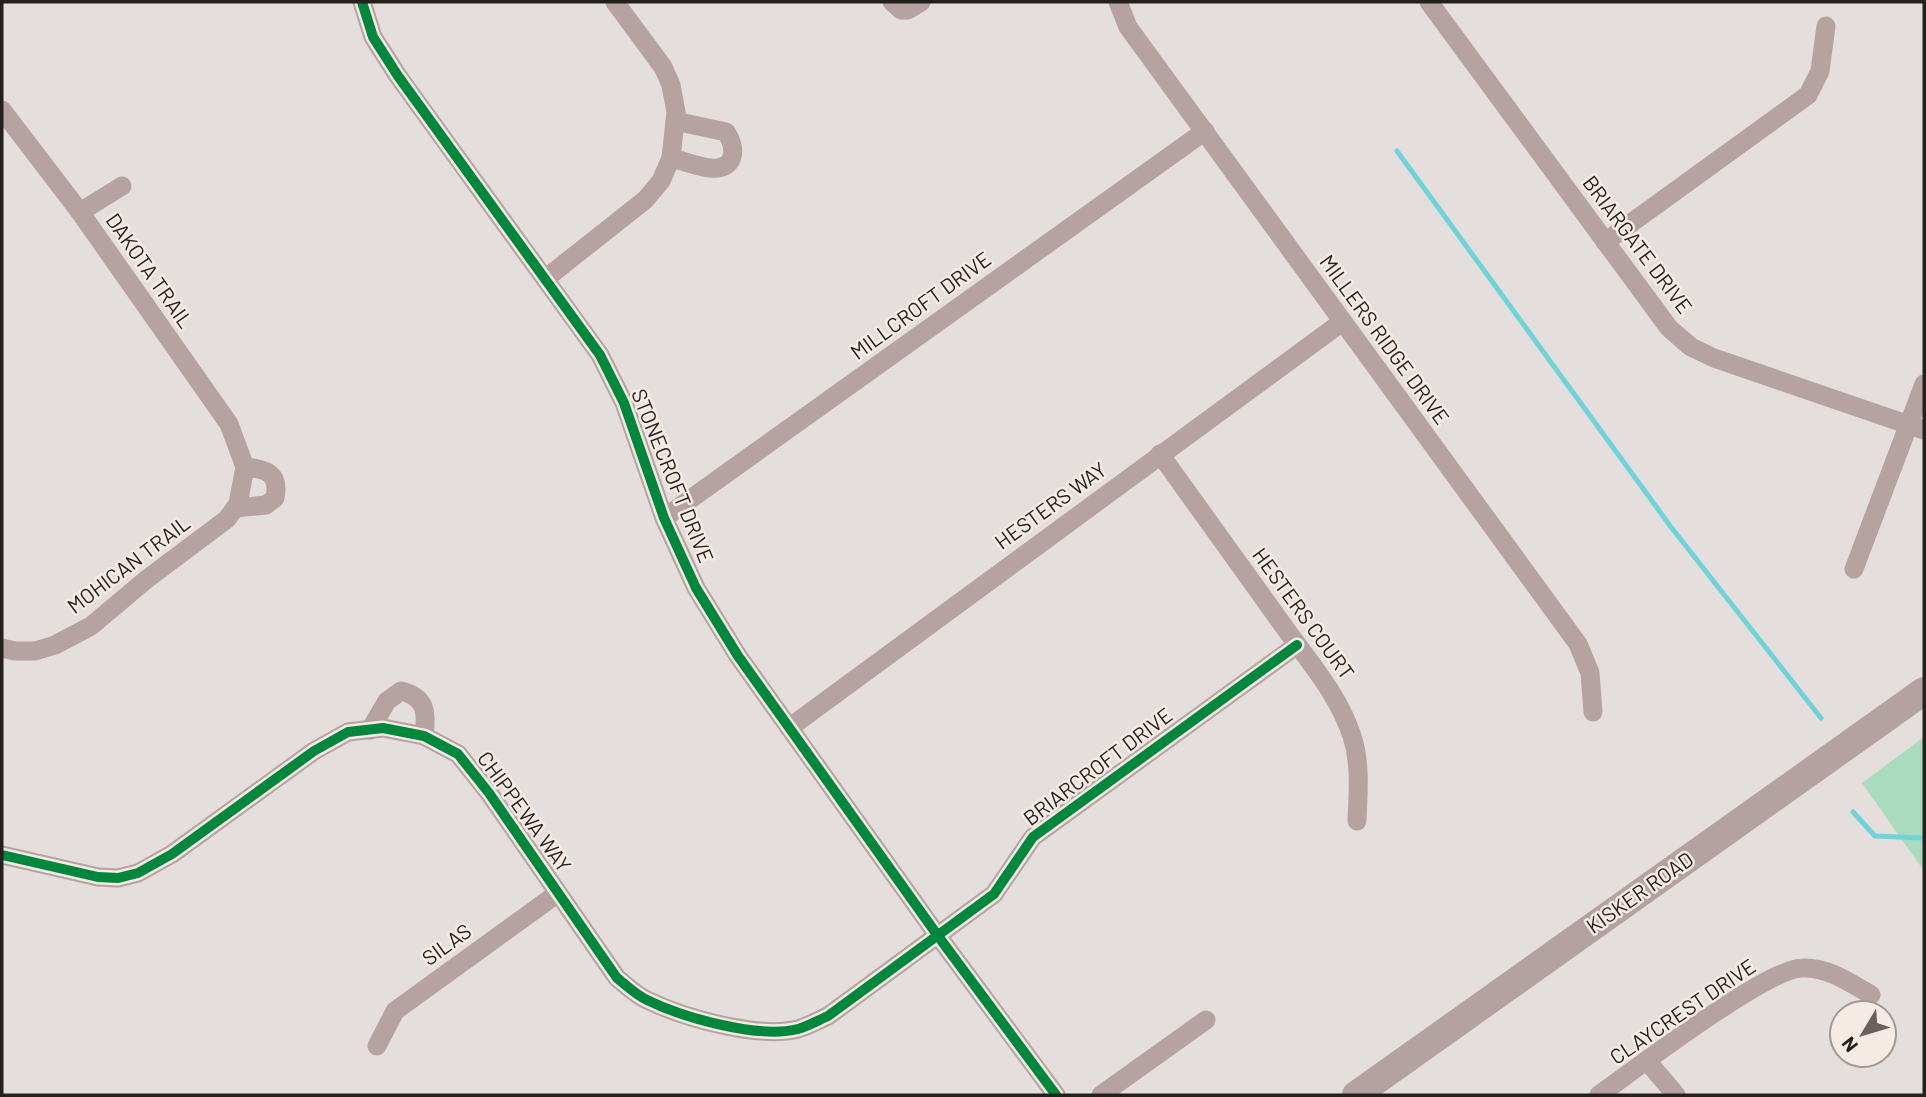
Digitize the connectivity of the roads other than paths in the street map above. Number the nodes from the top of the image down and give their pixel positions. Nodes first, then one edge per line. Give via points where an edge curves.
1 (362, 2) edge
2 (615, 2) edge
3 (892, 2) edge
4 (921, 2) edge
5 (1118, 2) edge
6 (1429, 2) edge
7 (1826, 26) dead end
8 (2, 110) edge
9 (675, 121) junction
10 (1205, 131) junction
11 (671, 158) junction
12 (122, 186) dead end
13 (80, 212) junction
14 (1605, 242) junction
15 (545, 279) junction
16 (1342, 321) junction
17 (1924, 384) edge
18 (1917, 428) edge
19 (1160, 454) junction
20 (245, 467) junction
21 (235, 508) junction
22 (664, 519) junction
23 (1854, 569) dead end
24 (1297, 645) junction
25 (2, 648) edge
26 (1924, 691) edge
27 (1593, 712) dead end
28 (789, 728) junction
29 (370, 730) junction
30 (424, 736) junction
31 (1357, 821) dead end
32 (2, 855) edge
33 (558, 893) junction
34 (938, 936) junction
35 (1871, 995) dead end
36 (1206, 1020) dead end
37 (377, 1046) dead end
38 (1647, 1061) junction
39 (1056, 1095) edge
40 (1101, 1095) edge
41 (1356, 1095) edge
42 (1599, 1095) edge
43 (1676, 1095) edge

1 - 15 street, STONECROFT DRIVE via 373,37 398,76
2 - 9 street via 663,66 671,85
3 - 4 street via 901,10
5 - 10 street, MILLERS RIDGE DRIVE via 1128,27
6 - 14 street, BRIARGATE DRIVE
7 - 14 street via 1820,71 1808,95
8 - 13 street, DAKOTA TRAIL
9 - 11 street
9 - 11 street via 726,132 735,150 721,167
10 - 16 street, MILLERS RIDGE DRIVE
10 - 22 street, MILLCROFT DRIVE
11 - 15 street via 645,201
12 - 13 street
13 - 20 street, DAKOTA TRAIL via 229,424
14 - 18 street, BRIARGATE DRIVE via 1644,298 1691,347
15 - 22 street, STONECROFT DRIVE via 600,355 618,391
16 - 19 street, HESTERS WAY
16 - 27 street, MILLERS RIDGE DRIVE via 1578,644 1590,673
17 - 18 street
18 - 23 street
19 - 24 street, HESTERS COURT
19 - 28 street, HESTERS WAY
20 - 21 street
20 - 21 street via 263,469 274,477 275,498 266,505
21 - 25 street, MOHICAN TRAIL via 91,626 35,651
22 - 28 street, STONECROFT DRIVE via 696,588
24 - 31 street, HESTERS COURT via 1341,706 1353,738 1359,772
24 - 34 street, BRIARCROFT DRIVE via 1033,837 994,894
26 - 41 main road, KISKER ROAD
28 - 34 street, STONECROFT DRIVE
29 - 30 street, CHIPPEWA WAY
29 - 30 street via 387,701 401,691 420,700 427,717
29 - 32 street, CHIPPEWA WAY via 348,732 314,751 172,854 138,873 98,877
30 - 33 street, CHIPPEWA WAY via 458,754
33 - 34 street, CHIPPEWA WAY via 617,978 644,999 678,1013 766,1031 799,1028 828,1016
33 - 37 street, SILAS via 395,1011
34 - 39 street, STONECROFT DRIVE
35 - 38 street, CLAYCREST DRIVE via 1834,973 1800,967 1762,982
36 - 40 street
38 - 42 street, CLAYCREST DRIVE
38 - 43 street

